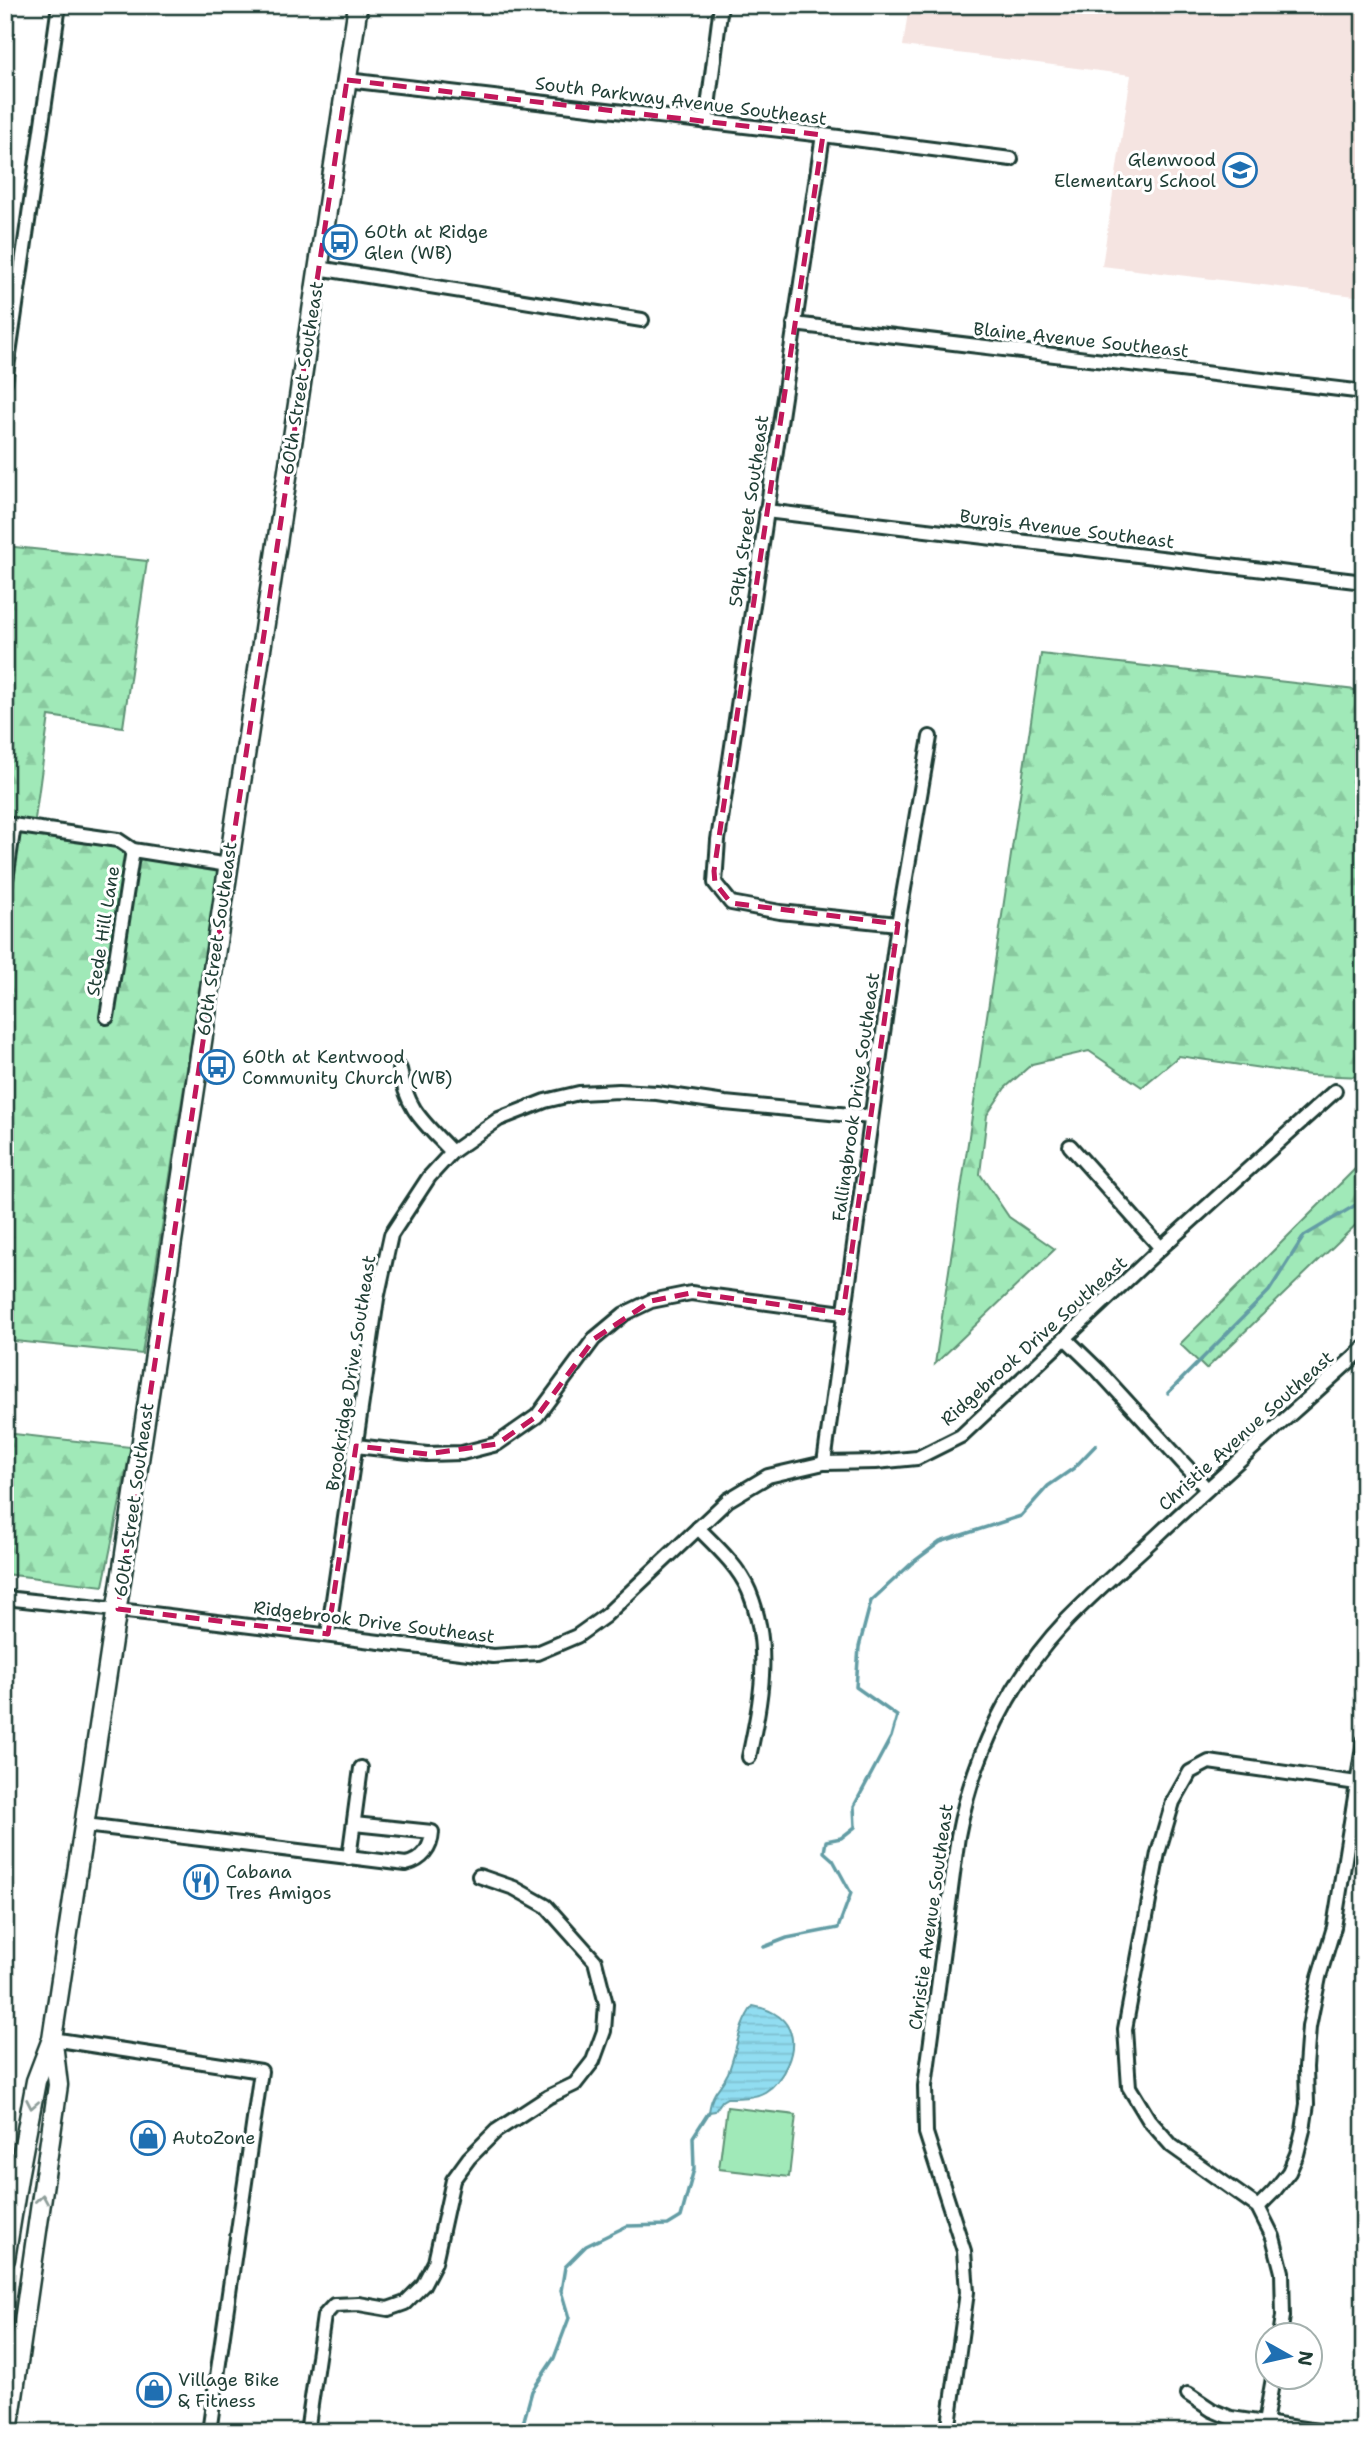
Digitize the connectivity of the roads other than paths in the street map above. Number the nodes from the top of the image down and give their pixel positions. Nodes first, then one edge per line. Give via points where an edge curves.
1 (59, 5) edge
2 (358, 5) edge
3 (721, 5) edge
4 (347, 80) junction
5 (706, 122) junction
6 (823, 135) junction
7 (1010, 159) dead end
8 (318, 268) junction
9 (642, 320) dead end
10 (794, 324) junction
11 (5, 382) edge
12 (1364, 385) edge
13 (1363, 392) edge
14 (766, 511) junction
15 (1364, 582) edge
16 (930, 737) dead end
17 (10, 825) edge
18 (133, 850) junction
19 (228, 865) junction
20 (5, 887) edge
21 (898, 924) junction
22 (107, 1017) dead end
23 (400, 1069) dead end
24 (1335, 1091) dead end
25 (871, 1117) junction
26 (1070, 1146) dead end
27 (452, 1152) junction
28 (1161, 1248) junction
29 (843, 1313) junction
30 (1066, 1339) junction
31 (1362, 1354) edge
32 (356, 1446) junction
33 (824, 1463) junction
34 (1207, 1489) junction
35 (698, 1528) junction
36 (5, 1598) edge
37 (118, 1609) junction
38 (328, 1634) junction
39 (1364, 1741) edge
40 (749, 1757) dead end
41 (361, 1768) dead end
42 (1361, 1783) edge
43 (354, 1824) junction
44 (85, 1825) junction
45 (349, 1858) junction
46 (479, 1876) dead end
47 (52, 2039) junction
48 (1258, 2207) junction
49 (8, 2238) junction
50 (5, 2259) edge
51 (32, 2266) junction
52 (1282, 2322) edge
53 (1271, 2392) edge
54 (1188, 2394) dead end
55 (1265, 2423) junction
56 (8, 2432) edge
57 (209, 2432) edge
58 (307, 2432) edge
59 (948, 2432) edge
60 (1324, 2432) edge

1 - 11 street
2 - 4 main road, 60th Street Southeast
3 - 5 street
4 - 5 street, South Parkway Avenue Southeast
4 - 8 main road, 60th Street Southeast
5 - 6 street, South Parkway Avenue Southeast
6 - 7 street, South Parkway Avenue Southeast
6 - 10 street, 59th Street Southeast
8 - 9 street
8 - 19 main road, 60th Street Southeast
10 - 13 street, Blaine Avenue Southeast
10 - 14 street, 59th Street Southeast
12 - 13 street
14 - 15 street, Burgis Avenue Southeast
14 - 21 street, 59th Street Southeast via 715,883 731,903
16 - 21 street, Fallingbrook Drive Southeast
17 - 18 street via 118,840
17 - 20 street
18 - 19 street
18 - 22 street, Stede Hill Lane
19 - 37 main road, 60th Street Southeast
21 - 25 street, Fallingbrook Drive Southeast
23 - 27 street via 406,1096 416,1113
24 - 28 street, Ridgebrook Drive Southeast
25 - 27 street, Brookridge Drive Southeast via 657,1093 579,1093 499,1119
25 - 29 street, Fallingbrook Drive Southeast
26 - 28 street
27 - 32 street, Brookridge Drive Southeast via 429,1177 391,1234
28 - 30 street, Ridgebrook Drive Southeast
29 - 32 street via 691,1293 651,1301 624,1314 594,1339 537,1416 497,1444 462,1453 427,1454
29 - 33 street, Fallingbrook Drive Southeast
30 - 33 street, Ridgebrook Drive Southeast via 961,1436 917,1458
30 - 34 street
31 - 34 street, Christie Avenue Southeast
32 - 38 street, Brookridge Drive Southeast
33 - 35 street, Ridgebrook Drive Southeast via 768,1476 728,1500
34 - 59 street, Christie Avenue Southeast via 1066,1622 1037,1657 1000,1712 964,1804 925,2086 926,2133 964,2251 967,2292
35 - 38 street, Ridgebrook Drive Southeast via 605,1616 577,1636 537,1653 493,1656
35 - 40 street via 748,1589 762,1634 762,1696
36 - 37 street, Ridgebrook Drive Southeast
37 - 38 street, Ridgebrook Drive Southeast
37 - 44 main road, 60th Street Southeast
39 - 42 street
41 - 43 street
42 - 48 street via 1334,1927 1309,2027 1303,2130 1289,2172
42 - 48 street via 1209,1762 1190,1772 1173,1802 1158,1853 1125,2029 1129,2087 1172,2146
43 - 45 street
43 - 45 street via 432,1832 432,1840 417,1861 406,1864
44 - 45 street
44 - 47 main road, 60th Street Southeast
46 - 58 street via 546,1906 595,1961 606,2004 604,2031 593,2061 575,2084 496,2131 453,2180 435,2262 423,2285 405,2302 388,2309 334,2305 324,2316
47 -> 49 main road, 60th Street Southeast via 36,2081
51 -> 47 main road, 60th Street Southeast via 58,2085
47 - 57 street via 261,2071
48 - 52 street via 1273,2237 1282,2272
49 - 50 main road, 60th Street Southeast
49 - 51 main road via 26,2249
51 - 56 main road, 60th Street Southeast
53 - 55 street
54 - 55 street via 1220,2414
55 - 60 street

